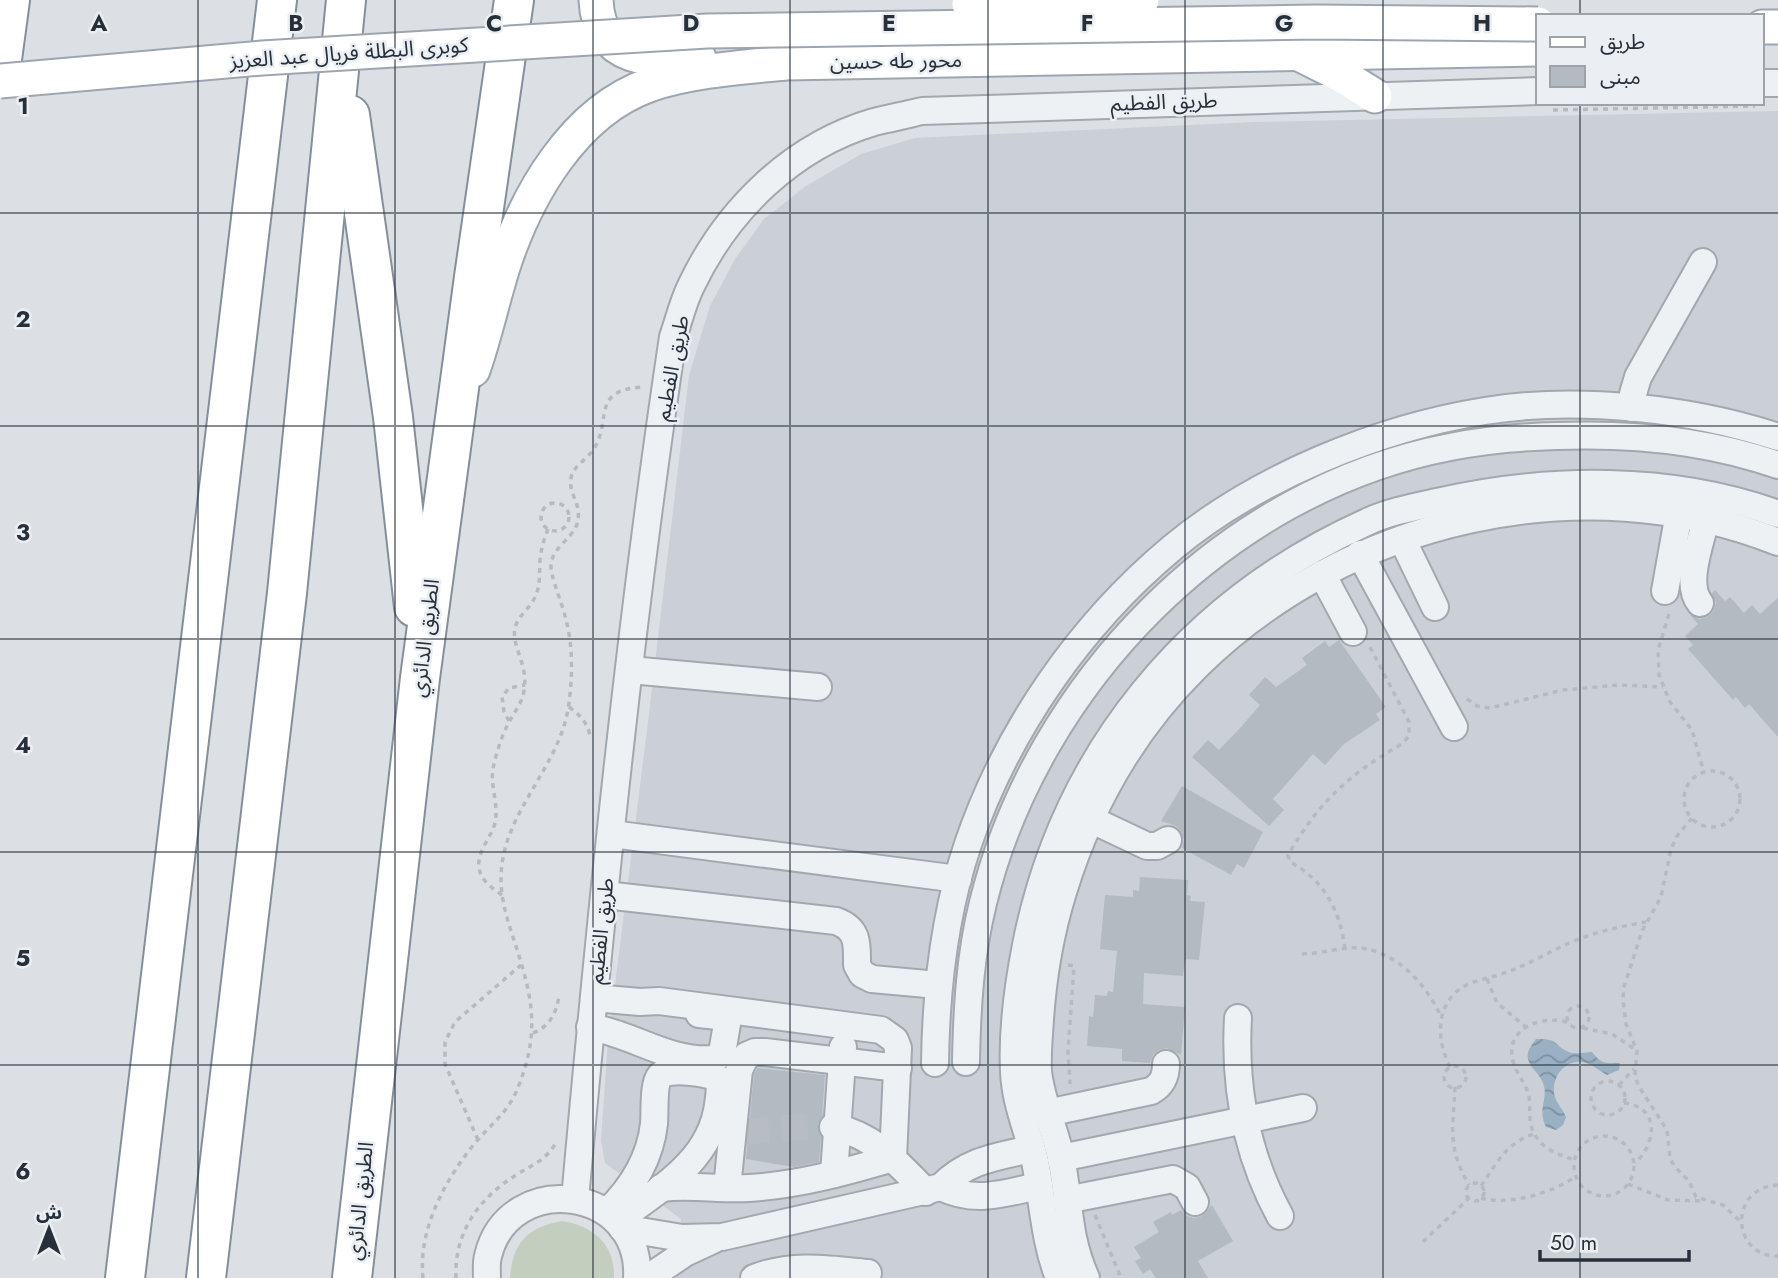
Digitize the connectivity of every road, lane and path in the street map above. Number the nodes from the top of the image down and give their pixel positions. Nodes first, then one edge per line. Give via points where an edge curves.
1 (10, 0) edge
2 (277, 0) edge
3 (346, 0) edge
4 (514, 0) edge
5 (596, 0) edge
6 (1142, 0) edge
7 (1536, 24) edge
8 (342, 38) junction
9 (1536, 49) edge
10 (1298, 53) junction
11 (0, 59) edge
12 (786, 63) junction
13 (0, 74) edge
14 (0, 81) edge
15 (1778, 83) edge
16 (1764, 94) edge
17 (1375, 96) junction
18 (1536, 99) edge
19 (1550, 105) edge
20 (1624, 105) edge
21 (1703, 262) dead end
22 (666, 387) junction
23 (1632, 408) junction
24 (455, 411) junction
25 (1413, 427) junction
26 (1778, 437) edge
27 (1422, 454) junction
28 (1778, 465) edge
29 (1466, 508) junction
30 (1679, 513) junction
31 (1778, 514) edge
32 (1706, 519) junction
33 (548, 529) junction
34 (1402, 539) junction
35 (1778, 542) edge
36 (1360, 554) junction
37 (1322, 574) junction
38 (1680, 599) junction
39 (1253, 602) junction
40 (1435, 607) dead end
41 (1359, 633) joint
42 (630, 670) junction
43 (420, 678) junction
44 (525, 685) junction
45 (818, 687) dead end
46 (1663, 687) junction
47 (1464, 696) dead end
48 (569, 707) junction
49 (509, 721) junction
50 (1454, 727) dead end
51 (590, 735) dead end
52 (1103, 770) junction
53 (1704, 773) junction
54 (1692, 818) junction
55 (1086, 827) junction
56 (612, 834) junction
57 (1168, 840) dead end
58 (1148, 865) dead end
59 (958, 879) junction
60 (502, 895) junction
61 (605, 895) junction
62 (1646, 922) junction
63 (1345, 948) junction
64 (1302, 954) dead end
65 (522, 964) junction
66 (1487, 979) junction
67 (938, 985) junction
68 (559, 996) dead end
69 (594, 998) junction
70 (640, 1002) junction
71 (1238, 1018) dead end
72 (1442, 1018) junction
73 (1028, 1022) junction
74 (1567, 1022) junction
75 (845, 1025) junction
76 (590, 1027) junction
77 (1526, 1027) junction
78 (1583, 1028) junction
79 (533, 1033) junction
80 (1637, 1051) junction
81 (842, 1062) junction
82 (966, 1062) dead end
83 (935, 1063) dead end
84 (1166, 1064) dead end
85 (1450, 1067) junction
86 (1636, 1067) junction
87 (898, 1068) junction
88 (1619, 1085) junction
89 (1455, 1087) junction
90 (1624, 1103) junction
91 (1303, 1108) dead end
92 (1047, 1113) junction
93 (1244, 1121) junction
94 (835, 1128) junction
95 (738, 1134) junction
96 (1534, 1134) junction
97 (559, 1137) dead end
98 (478, 1140) junction
99 (1031, 1149) junction
100 (696, 1158) junction
101 (892, 1158) junction
102 (1061, 1158) junction
103 (1574, 1160) junction
104 (1634, 1163) junction
105 (834, 1174) junction
106 (1576, 1177) junction
107 (1629, 1184) junction
108 (1469, 1185) junction
109 (1778, 1185) edge
110 (1039, 1186) junction
111 (1481, 1186) junction
112 (661, 1188) junction
113 (727, 1188) junction
114 (933, 1189) junction
115 (1468, 1198) junction
116 (1481, 1198) junction
117 (575, 1199) junction
118 (1066, 1200) junction
119 (1705, 1200) junction
120 (1195, 1202) dead end
121 (1280, 1216) dead end
122 (616, 1220) junction
123 (1741, 1222) junction
124 (722, 1237) junction
125 (1423, 1242) dead end
126 (1778, 1256) edge
127 (868, 1273) dead end
128 (125, 1278) edge
129 (206, 1278) edge
130 (352, 1278) edge
131 (423, 1278) edge
132 (456, 1278) edge
133 (487, 1278) edge
134 (637, 1278) edge
135 (648, 1278) edge
136 (754, 1278) edge
137 (1059, 1278) edge
138 (1086, 1278) edge

1 - 13 highway
2 - 128 highway
3 - 8 highway
4 - 24 highway, الطريق الدائري
5 - 12 main road via 603,30 615,45 646,59
6 - 11 main road, كوبرى البطلة فريال عبد العزيز, bridge via 705,10 408,27
7 - 14 main road, كوبرى البطلة فريال عبد العزيز, bridge via 1315,22 707,31 262,58
8 - 43 highway via 402,485
8 - 129 highway via 287,593
9 - 10 main road, محور طه حسين
10 - 12 main road, محور طه حسين
10 - 17 main road
12 - 24 main road, محور طه حسين via 649,85 616,102 581,129 549,171 523,217 503,266 484,340
15 - 16 street
17 - 18 street, طريق الفطيم
17 - 22 street, طريق الفطيم via 972,108 922,111 872,122 825,142 782,170 744,204 713,244 689,289 673,337
19 - 20 path via 1555,110
21 - 23 street via 1638,377
22 - 42 street, طريق الفطيم
22 - 48 path via 632,388 611,399 597,445 570,480 579,513 551,566 572,651
23 - 25 street via 1487,410
23 - 26 street via 1699,417
24 - 43 highway, الطريق الدائري
25 - 27 street
25 - 59 street via 1312,464 1243,499 1172,548 1114,604 1062,666 1018,734 982,807
27 - 28 street via 1539,437 1632,436 1704,445
27 - 82 street via 1308,497 1240,537 1153,609 1080,693 1024,789 995,863 969,981
29 - 30 street via 1514,512 1612,506
29 - 31 street via 1577,484 1708,496
29 - 34 street
29 - 39 street via 1415,506 1369,521 1286,565
30 - 32 street
30 - 38 street
32 - 35 street
32 - 38 street via 1693,592
33 - 33 path via 559,531 568,523 565,507 554,503 544,508 541,519
33 - 44 path via 535,599 514,629
34 - 36 street
34 - 40 street
36 - 37 street
36 - 50 street
37 - 39 street
37 - 41 street
38 - 46 path via 1663,627 1658,650
39 - 52 street via 1233,634 1196,667 1132,744
41 - 63 path via 1409,722 1409,736 1325,801 1288,855 1290,862 1326,892 1338,915
42 - 45 street
42 - 56 street, طريق الفطيم
43 - 130 highway, الطريق الدائري
44 - 49 path via 520,705
44 - 49 path via 509,688 502,697
46 - 47 path via 1563,690 1490,708 1477,706
46 - 53 path via 1692,730
48 - 51 path
48 - 60 path via 546,769 515,818 502,868
49 - 60 path via 493,767 495,822 478,864 485,881
52 - 55 street
52 - 73 street via 1064,818 1040,885 1023,958
53 - 54 path via 1691,781 1685,796
53 - 54 path via 1728,776 1738,789 1739,806 1723,824 1707,826
54 - 62 path via 1671,849 1661,897
55 - 57 street via 1147,846
55 - 58 street
55 - 73 street via 1057,911
56 - 59 street
56 - 61 street, طريق الفطيم
59 - 67 street
60 - 65 path
61 - 67 street via 836,922 853,932 857,965 865,977
61 - 69 street, طريق الفطيم
62 - 66 path via 1593,934
62 - 80 path via 1623,1000
63 - 64 path
63 - 72 path via 1362,948 1397,962 1423,986
65 - 79 path
65 - 98 path via 455,1022 445,1041 445,1064
66 - 72 path via 1459,990
66 - 77 path via 1497,1003
67 - 83 street
68 - 79 path via 549,1023
69 - 70 street
69 - 76 street, طريق الفطيم
70 - 75 street
70 - 76 street via 657,1009 722,1017 727,1024 722,1053 710,1060 663,1053 618,1033
71 - 93 street via 1237,1069
72 - 85 path via 1441,1038
73 - 92 street
73 - 99 street via 1014,1071
74 - 77 path via 1549,1019
74 - 78 path
74 - 78 path via 1568,1010 1579,1005 1588,1012
75 - 81 street
75 - 87 street via 889,1034 898,1048
76 - 117 street, طريق الفطيم
77 - 96 path via 1515,1040 1512,1054 1527,1088
78 - 80 path via 1612,1034
79 - 98 path via 509,1106
80 - 86 path
81 - 87 street
81 - 94 street
81 - 95 street via 755,1052 746,1056 739,1070
84 - 92 street via 1161,1084 1151,1091
85 - 89 path via 1444,1076 1449,1086
85 - 89 path via 1465,1072 1464,1083
86 - 88 path
86 - 119 path via 1638,1085 1667,1130 1674,1166 1689,1181 1696,1197
87 - 101 street
88 - 90 path
88 - 90 path via 1600,1083 1591,1100 1597,1112 1609,1116
89 - 108 path via 1452,1146
90 - 104 path via 1641,1109 1652,1129 1648,1148
91 - 93 street
92 - 102 street
93 - 102 street
93 - 121 street via 1258,1170
94 - 101 street via 859,1134
94 - 105 street
95 - 100 street
95 - 113 street
96 - 103 path via 1549,1150
96 - 111 path via 1505,1150
97 - 132 path via 542,1160 514,1176 475,1211 460,1242
98 - 131 path via 458,1164 431,1219
99 - 110 street
99 - 114 street via 977,1162
100 - 112 street
100 - 122 street via 712,1130 719,1081 664,1072 658,1080 647,1153
101 - 105 street
101 - 114 street
102 - 118 street
103 - 104 path via 1582,1145 1606,1135 1622,1141
103 - 106 path
104 - 107 path
105 - 113 street via 803,1183
106 - 107 path via 1587,1191 1605,1196
106 - 116 path via 1521,1199
107 - 119 path via 1668,1200
108 - 111 path
108 - 115 path
109 - 123 path via 1752,1195
110 - 114 street via 983,1197
110 - 137 street via 1046,1236
111 - 116 path
112 - 113 street
112 - 122 street
114 - 124 street
115 - 116 path
115 - 125 path
117 - 122 street
117 - 133 street via 546,1199 520,1210 499,1230 488,1256
118 - 120 street via 1173,1179 1187,1187
118 - 138 street
119 - 123 path via 1723,1205
122 - 124 street via 682,1238
122 - 134 street via 632,1246
123 - 126 path via 1754,1248
124 - 135 street
127 - 136 street via 811,1267

